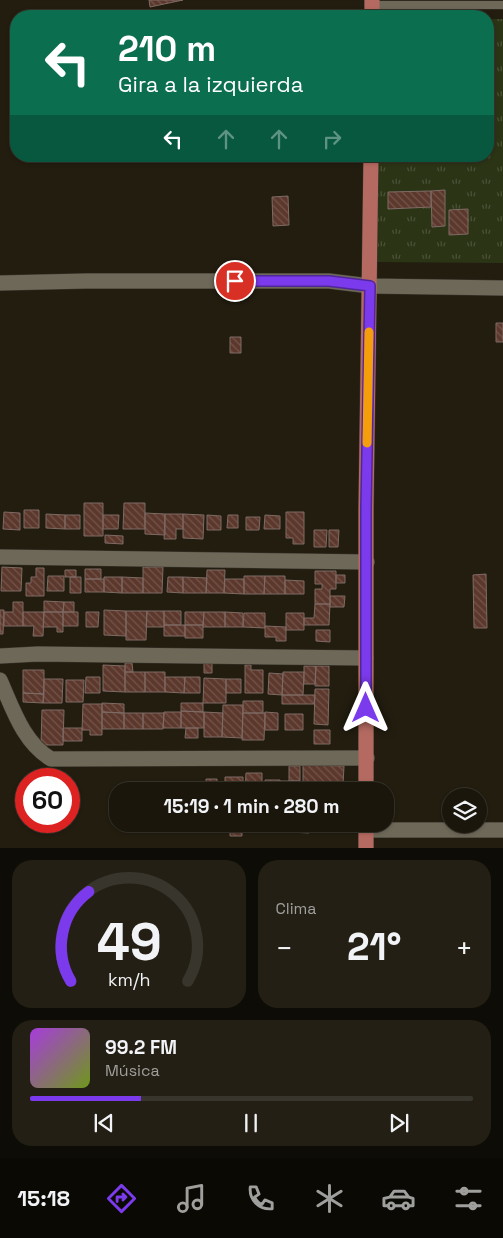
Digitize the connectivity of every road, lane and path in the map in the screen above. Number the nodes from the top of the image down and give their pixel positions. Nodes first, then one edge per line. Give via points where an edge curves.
1 (503, 5) edge
2 (372, 7) edge
3 (371, 162) edge
4 (0, 283) edge
5 (370, 286) junction
6 (503, 288) edge
7 (0, 558) edge
8 (367, 562) junction
9 (0, 656) edge
10 (366, 658) junction
11 (0, 680) edge
12 (367, 758) junction
13 (366, 782) edge
14 (394, 828) edge
15 (503, 830) edge
16 (366, 832) edge
17 (366, 848) edge

1 - 2 lane
3 - 5 main road
4 - 5 street via 329,281
5 - 6 street
5 - 8 main road
7 - 8 street
8 - 10 main road
9 - 10 street
10 - 12 main road
11 - 12 street via 25,734 33,746 51,759
12 - 13 main road
14 - 15 street
16 - 17 main road

